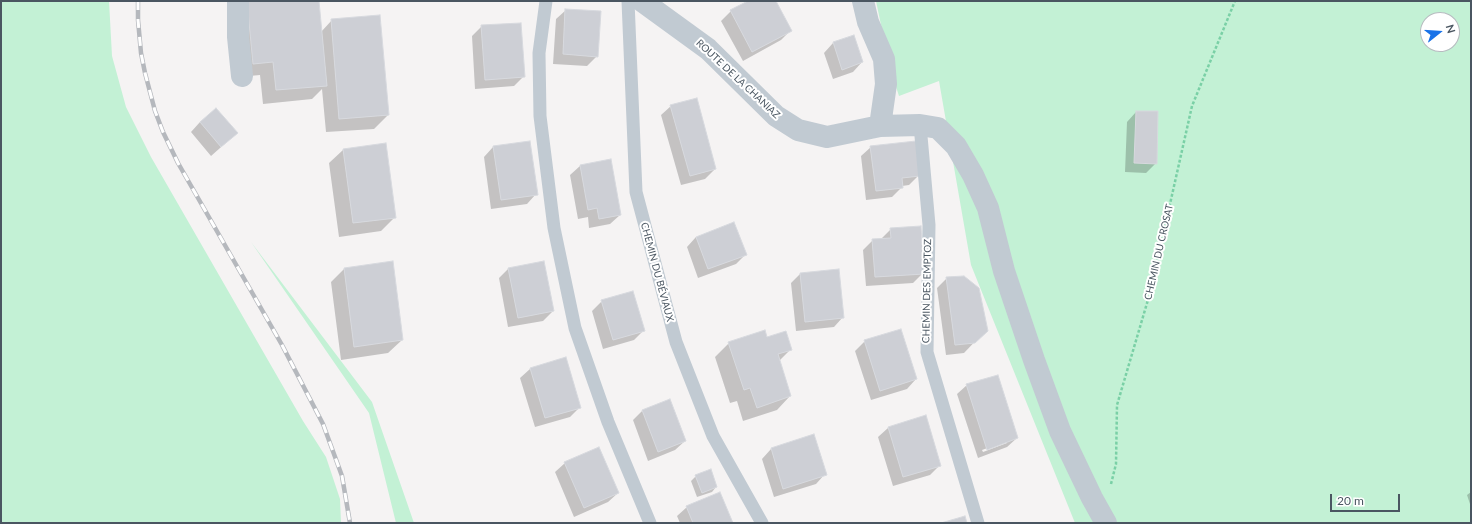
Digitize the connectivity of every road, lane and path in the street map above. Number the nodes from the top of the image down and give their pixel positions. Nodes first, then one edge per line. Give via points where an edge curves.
1 (238, 1) edge
2 (546, 1) edge
3 (628, 1) edge
4 (642, 1) edge
5 (863, 1) edge
6 (1235, 1) edge
7 (242, 76) dead end
8 (920, 124) junction
9 (880, 126) junction
10 (1092, 498) junction
11 (650, 523) edge
12 (762, 523) edge
13 (978, 523) edge
14 (1106, 523) edge

1 - 7 street
2 - 11 lane via 539,53 540,116 554,228 575,328 608,422
3 - 12 lane, CHEMIN DU BÉVIAUX via 636,192 676,342 713,436
4 - 9 street, ROUTE DE LA CHANIAZ via 708,49 776,116 798,130 827,137
5 - 9 street via 868,22 884,59 886,84
6 - 10 path, CHEMIN DU CROSAT via 1192,106 1150,293 1117,405 1116,464 1111,485
8 - 9 street
8 - 10 street via 938,128 956,146 973,175 988,208 1004,271 1060,431
8 - 13 lane, CHEMIN DES EMPTOZ via 928,225 926,352
10 - 14 street

